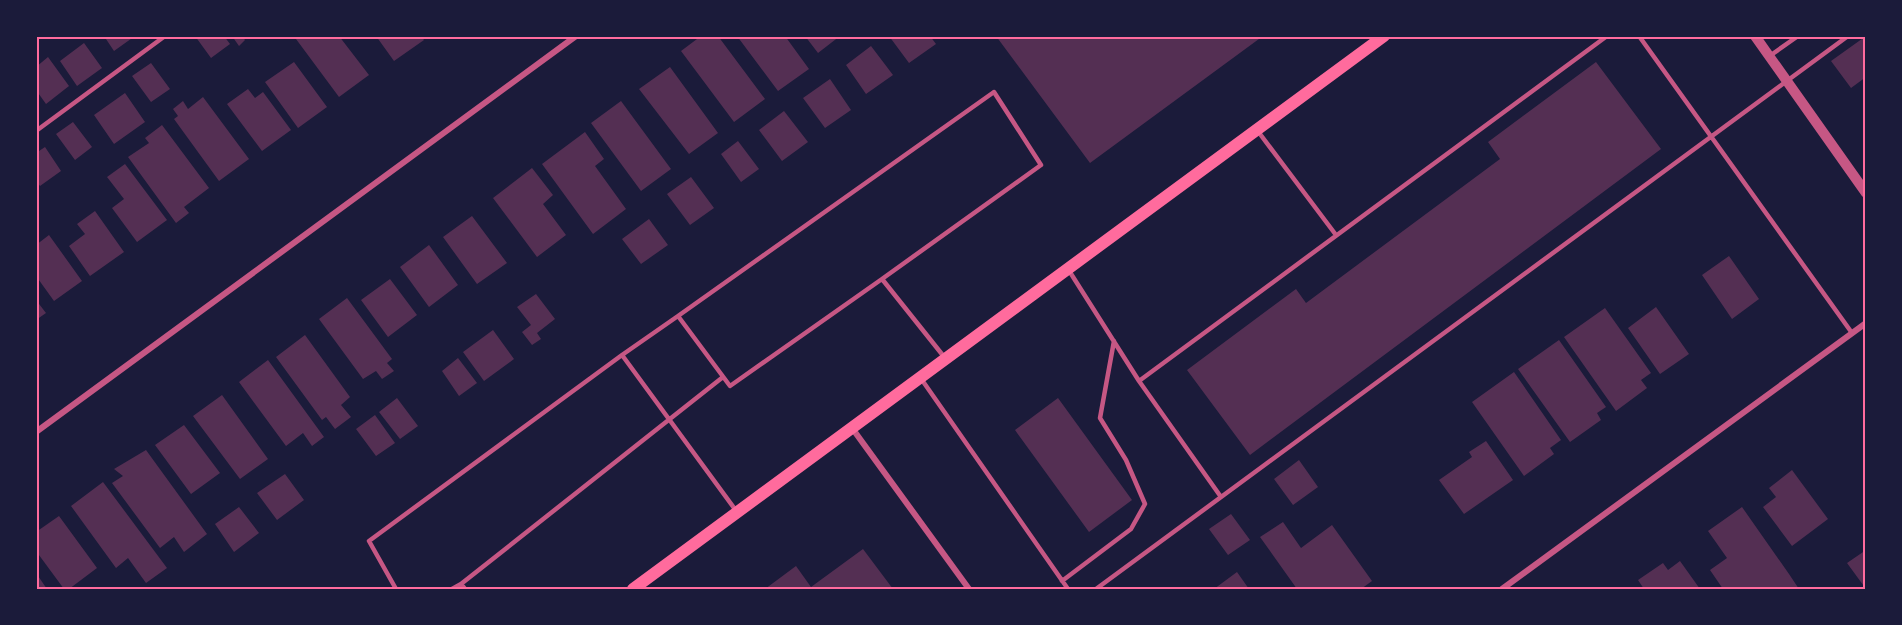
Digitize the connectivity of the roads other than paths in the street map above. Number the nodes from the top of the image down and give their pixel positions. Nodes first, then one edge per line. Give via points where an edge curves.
1 (165, 36) edge
2 (576, 36) edge
3 (1607, 36) edge
4 (1639, 36) edge
5 (1755, 36) edge
6 (1798, 36) edge
7 (1848, 36) edge
8 (1382, 37) edge
9 (1769, 56) junction
10 (1787, 81) junction
11 (1257, 130) junction
12 (36, 131) edge
13 (1712, 136) junction
14 (1866, 193) edge
15 (1336, 235) junction
16 (1068, 269) junction
17 (882, 279) junction
18 (678, 316) junction
19 (1866, 323) edge
20 (1852, 333) junction
21 (1114, 341) junction
22 (622, 355) junction
23 (946, 359) junction
24 (723, 377) junction
25 (920, 377) junction
26 (1140, 381) junction
27 (669, 419) junction
28 (852, 428) junction
29 (36, 432) edge
30 (1221, 497) junction
31 (737, 512) junction
32 (1062, 581) junction
33 (461, 584) junction
34 (396, 589) edge
35 (452, 589) edge
36 (465, 589) edge
37 (633, 589) edge
38 (969, 589) edge
39 (1068, 589) edge
40 (1096, 589) edge
41 (1502, 589) edge

1 - 12 lane
2 - 29 street
3 - 15 lane
4 - 13 lane
5 - 9 street
6 - 9 lane
7 - 10 lane
8 - 11 main road
9 - 10 street
10 - 13 lane
10 - 14 street
11 - 15 lane
11 - 16 main road
13 - 20 lane
13 - 30 lane
15 - 26 lane
16 - 21 lane
16 - 23 main road
17 - 18 lane via 1041,165 994,92
17 - 23 lane
17 - 24 lane via 730,386
18 - 22 lane
18 - 24 lane
19 - 20 street
20 - 41 street
21 - 26 lane
21 - 32 lane via 1100,418 1126,460 1145,504 1131,529
22 - 27 lane
22 - 34 lane via 369,541
23 - 25 main road
24 - 27 lane
25 - 28 main road
25 - 32 lane
26 - 30 lane
27 - 31 lane
27 - 33 lane
28 - 31 main road
28 - 38 street
30 - 40 lane
31 - 37 main road
32 - 39 lane
33 - 35 lane
33 - 36 lane

